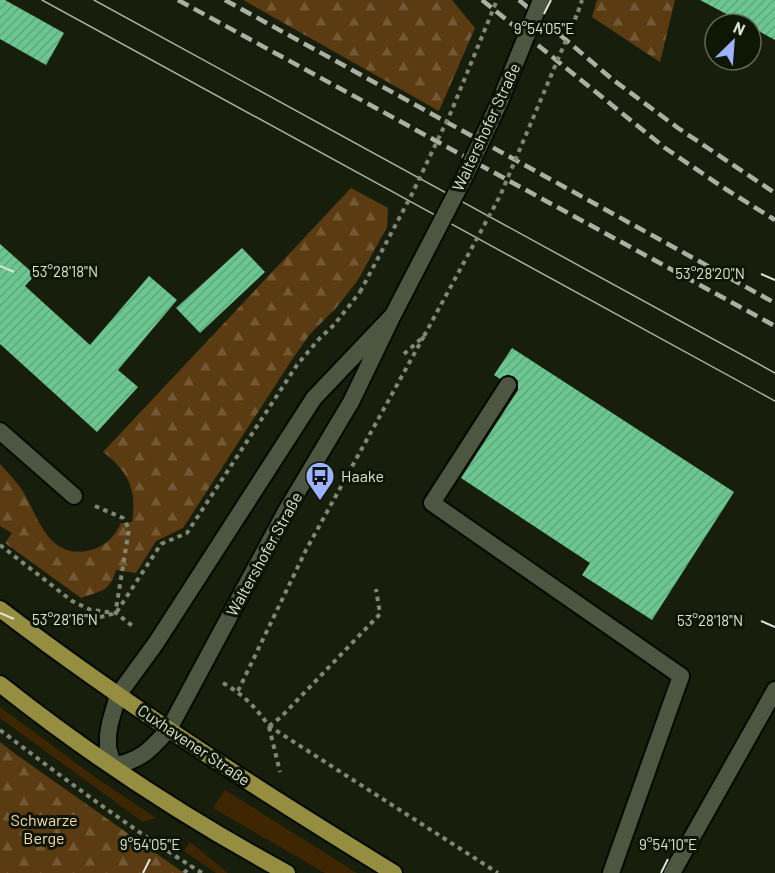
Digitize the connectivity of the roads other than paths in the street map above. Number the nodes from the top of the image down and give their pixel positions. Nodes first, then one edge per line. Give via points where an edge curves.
1 (541, 0) edge
2 (393, 315) junction
3 (508, 385) dead end
4 (0, 431) edge
5 (74, 496) road end
6 (0, 609) edge
7 (0, 684) edge
8 (775, 690) edge
9 (118, 695) junction
10 (169, 729) junction
11 (113, 766) junction
12 (287, 873) edge
13 (394, 873) edge
14 (611, 873) edge
15 (672, 873) edge

1 - 2 main road, Waltershofer Straße, bridge via 466,174
2 - 9 main road, Waltershofer Straße via 314,398 156,643
2 - 10 main road, Waltershofer Straße via 351,402 286,512
3 - 14 main road via 432,503 681,676
4 - 5 main road
6 - 9 main road, Cuxhavener Straße
7 - 11 main road
8 - 15 main road
9 - 10 main road, Cuxhavener Straße
9 - 11 main road via 108,735
10 - 11 main road, Waltershofer Straße via 140,758
10 - 13 main road, Cuxhavener Straße
11 - 12 main road

